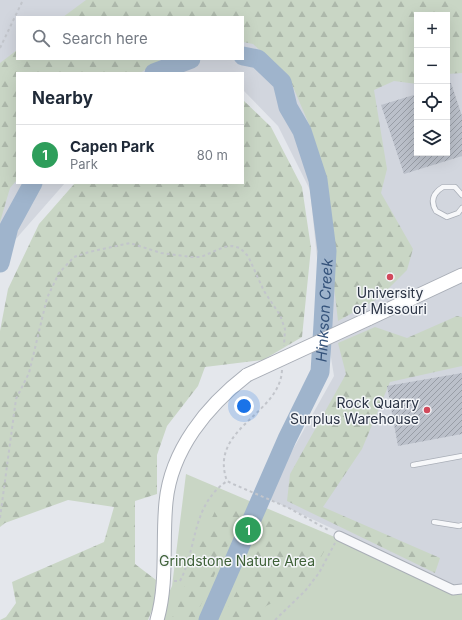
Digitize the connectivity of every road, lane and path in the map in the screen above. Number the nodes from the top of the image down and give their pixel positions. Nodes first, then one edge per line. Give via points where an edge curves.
1 (23, 0) edge
2 (0, 48) edge
3 (462, 195) edge
4 (462, 208) edge
5 (462, 275) edge
6 (283, 352) dead end
7 (282, 368) dead end
8 (462, 456) edge
9 (413, 465) dead end
10 (227, 480) junction
11 (0, 518) edge
12 (434, 522) dead end
13 (462, 525) edge
14 (339, 536) junction
15 (163, 583) junction
16 (462, 590) edge
17 (157, 620) edge
18 (275, 620) edge

1 - 2 path
3 - 4 lane via 455,188 443,187 434,194 432,200 436,211 447,217 458,213
5 - 15 street, bridge via 247,376 224,395 190,434 173,474 166,501
6 - 11 path via 284,329 280,315 264,291 248,256 240,248 224,247 201,257 191,257 161,253 130,244 74,257 59,273 47,298 29,373 16,399
7 - 10 path via 279,388 229,444 224,456 223,469
8 - 9 lane
10 - 14 path via 289,508
10 - 15 path via 206,501 196,527 187,566 180,581
12 - 13 lane
14 - 16 street via 454,590
14 - 18 path via 319,573 305,591
15 - 17 street

